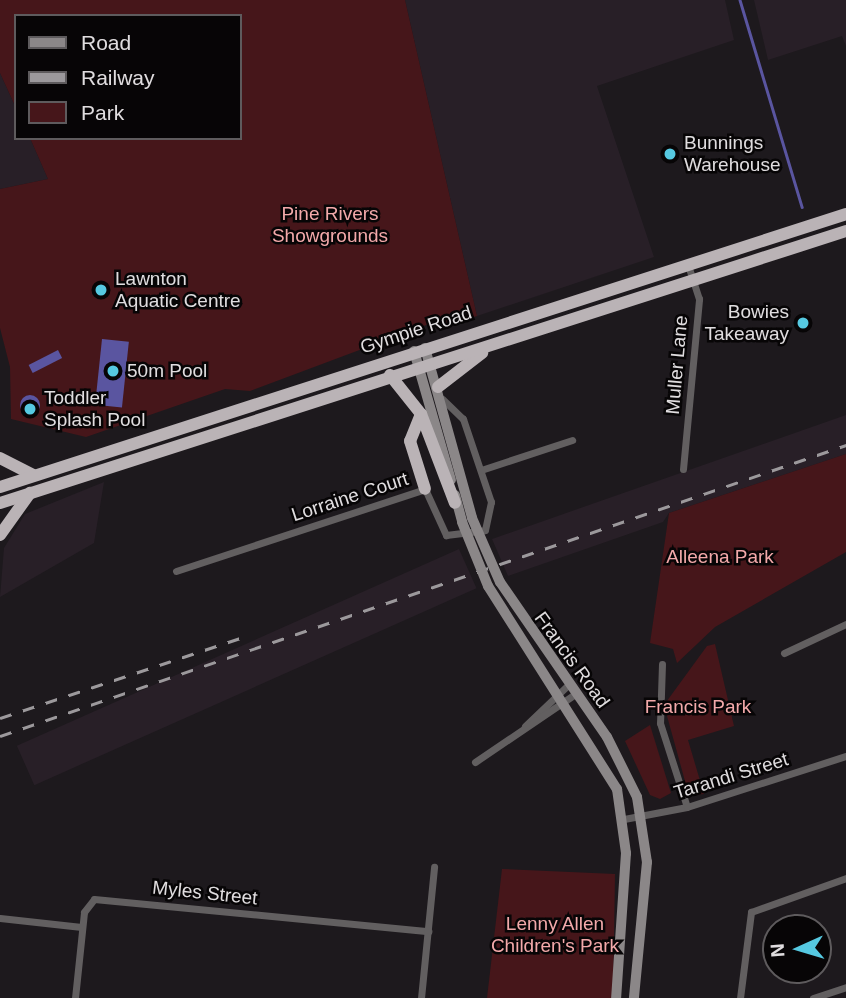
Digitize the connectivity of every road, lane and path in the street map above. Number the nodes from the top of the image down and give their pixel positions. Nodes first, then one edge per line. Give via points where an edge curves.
1 (846, 214) edge
2 (846, 231) edge
3 (688, 265) junction
4 (694, 280) junction
5 (498, 342) junction
6 (420, 349) junction
7 (425, 364) junction
8 (390, 375) junction
9 (440, 393) junction
10 (421, 414) junction
11 (572, 440) dead end
12 (0, 458) edge
13 (683, 469) dead end
14 (481, 470) junction
15 (33, 475) junction
16 (0, 486) edge
17 (425, 489) junction
18 (30, 493) junction
19 (0, 503) edge
20 (455, 503) junction
21 (467, 520) junction
22 (0, 536) edge
23 (176, 571) dead end
24 (846, 624) edge
25 (784, 653) dead end
26 (662, 664) dead end
27 (572, 689) junction
28 (559, 699) junction
29 (846, 756) edge
30 (475, 762) dead end
31 (687, 807) junction
32 (643, 817) junction
33 (624, 819) junction
34 (434, 867) dead end
35 (846, 878) edge
36 (0, 918) edge
37 (82, 927) junction
38 (428, 931) junction
39 (846, 987) edge
40 (75, 998) edge
41 (422, 998) edge
42 (616, 998) edge
43 (634, 998) edge
44 (740, 998) edge
45 (813, 998) edge

1 - 3 highway, Gympie Road
2 - 4 highway, Gympie Road
3 - 4 street, Muller Lane
3 - 6 highway, Gympie Road
4 - 5 highway, Gympie Road
4 - 13 street, Muller Lane via 699,303
5 - 7 highway, Gympie Road
5 - 9 highway
6 - 7 main road, Francis Road
6 - 15 highway, Gympie Road
7 - 8 highway, Gympie Road
7 - 9 main road, Francis Road
7 - 20 main road, Francis Road
8 - 10 highway
8 - 18 highway, Gympie Road
9 - 14 street, Lorraine Court via 463,419
9 - 21 main road, Francis Road
10 - 17 highway via 410,441
10 - 20 highway
11 - 14 street
12 - 15 highway
14 - 17 street, Lorraine Court via 493,509 485,530 446,535
15 - 16 highway, Gympie Road
17 - 23 street, Lorraine Court
18 - 19 highway, Gympie Road
18 - 22 highway
20 - 21 main road, Francis Road
21 - 27 main road, Francis Road, bridge via 500,582
21 - 28 main road, Francis Road, bridge via 488,586
24 - 25 street
26 - 31 street via 660,723
27 - 28 street
27 - 32 main road, Francis Road via 624,764
28 - 30 street
28 - 33 main road, Francis Road via 611,773
29 - 31 street, Tarandi Street
31 - 32 street, Tarandi Street
32 - 33 street, Tarandi Street
32 - 43 main road, Francis Road via 646,869
33 - 42 main road, Francis Road via 626,879
34 - 38 street
35 - 44 street via 751,912
36 - 37 street
37 - 38 street, Myles Street via 87,903 99,898
37 - 40 street
38 - 41 street
39 - 45 street

